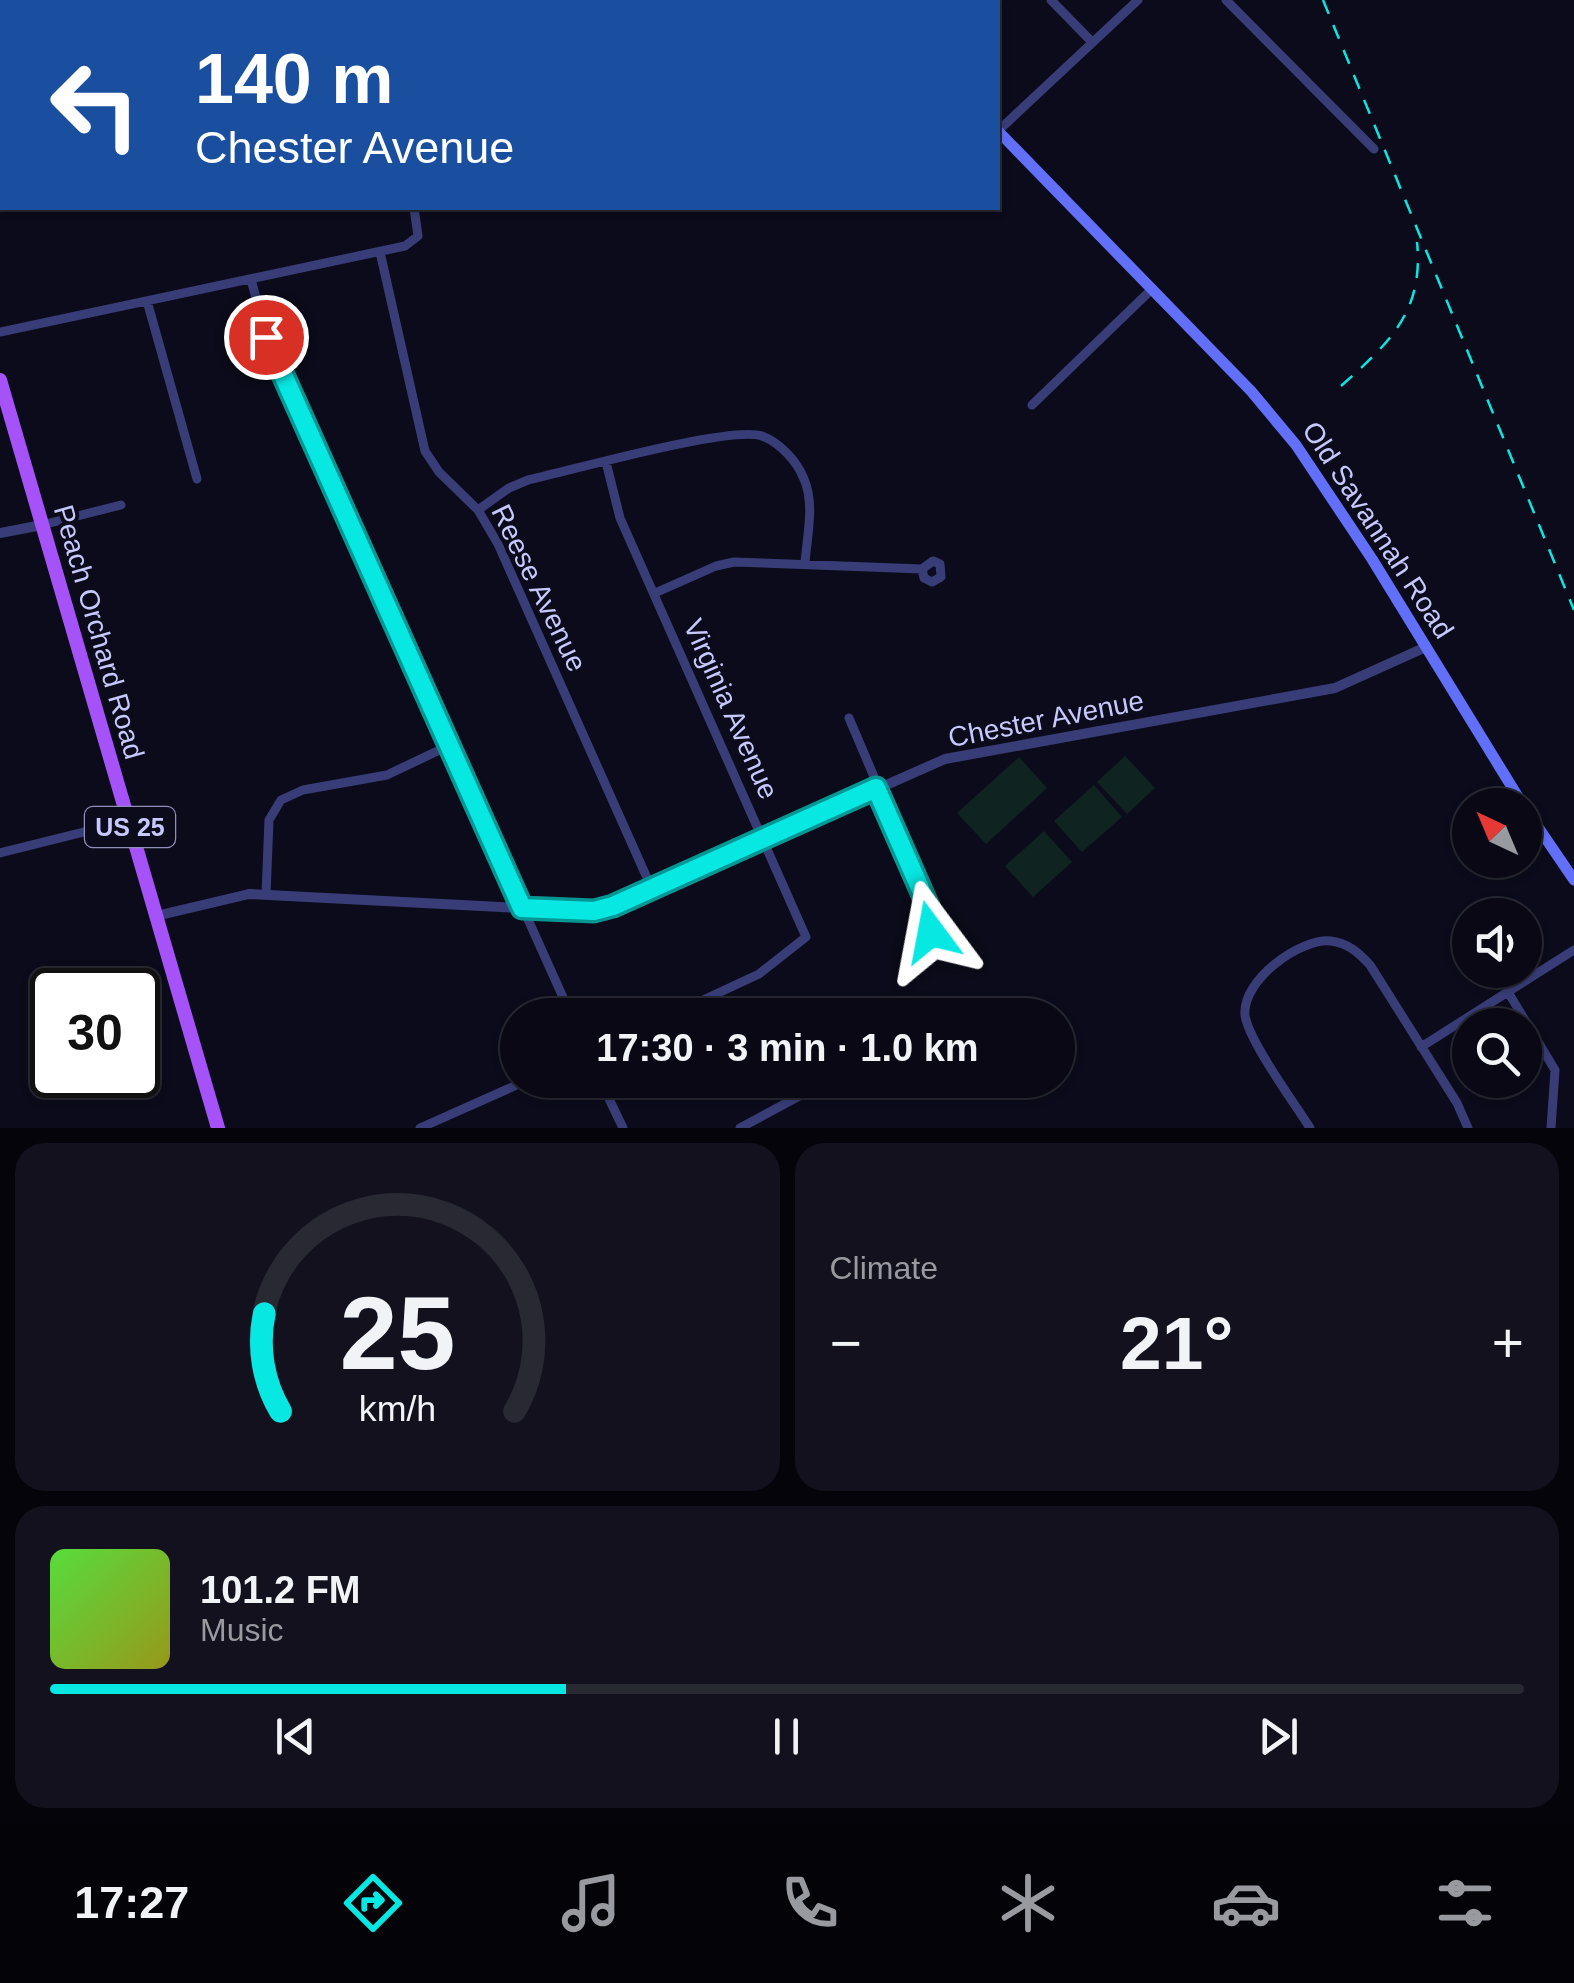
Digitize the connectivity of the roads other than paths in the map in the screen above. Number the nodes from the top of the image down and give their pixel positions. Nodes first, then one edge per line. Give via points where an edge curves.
1 (1051, 0) edge
2 (1138, 0) edge
3 (1226, 0) edge
4 (1092, 42) junction
5 (1000, 129) edge
6 (1000, 133) edge
7 (1374, 149) dead end
8 (415, 210) edge
9 (380, 252) junction
10 (251, 279) junction
11 (1152, 289) junction
12 (148, 302) junction
13 (0, 332) edge
14 (0, 380) edge
15 (1032, 405) dead end
16 (606, 462) junction
17 (198, 479) dead end
18 (121, 505) dead end
19 (478, 510) junction
20 (42, 526) junction
21 (0, 533) edge
22 (805, 563) junction
23 (922, 569) dead end
24 (655, 593) junction
25 (1426, 646) junction
26 (849, 718) dead end
27 (450, 744) junction
28 (876, 788) junction
29 (1512, 788) edge
30 (128, 821) junction
31 (1542, 833) edge
32 (765, 838) junction
33 (0, 853) edge
34 (1574, 880) edge
35 (652, 890) junction
36 (266, 894) junction
37 (522, 908) junction
38 (156, 916) junction
39 (934, 920) dead end
40 (1574, 950) edge
41 (1508, 992) junction
42 (562, 998) edge
43 (707, 998) edge
44 (1421, 1047) junction
45 (500, 1092) edge
46 (609, 1098) edge
47 (796, 1098) edge
48 (218, 1128) edge
49 (420, 1128) edge
50 (623, 1128) edge
51 (740, 1128) edge
52 (1310, 1128) edge
53 (1468, 1128) edge
54 (1552, 1128) edge

1 - 4 street
2 - 4 street
3 - 7 street
4 - 5 street
6 - 11 main road, Old Savannah Road
8 - 9 street via 416,240
9 - 10 street
9 - 19 street, Reese Avenue via 425,451
10 - 12 street
10 - 27 street via 266,337
11 - 15 street
11 - 25 main road, Old Savannah Road via 1251,390 1320,476
12 - 13 street
12 - 17 street
14 - 20 main road, Peach Orchard Road / US 25
16 - 19 street via 520,483
16 - 22 street via 732,434 762,436 790,456 804,479
16 - 24 street, Virginia Avenue via 620,518
18 - 20 street
19 - 35 street, Reese Avenue
20 - 21 street
20 - 30 main road, Peach Orchard Road / US 25
22 - 23 street
22 - 24 street via 725,563
24 - 32 street, Virginia Avenue
25 - 28 street, Chester Avenue via 1335,688 945,759
25 - 29 main road, Old Savannah Road
26 - 28 street
27 - 36 street via 387,775 281,800 268,820
27 - 37 street
28 - 32 street, Chester Avenue
28 - 39 street
30 - 33 street
30 - 38 main road, Peach Orchard Road / US 25
31 - 34 main road, Old Savannah Road
32 - 35 street, Chester Avenue
32 - 43 street, Virginia Avenue via 806,937 759,974
35 - 37 street, Chester Avenue via 594,911
36 - 37 street, Chester Avenue
36 - 38 street, Chester Avenue via 230,896
37 - 42 street
38 - 48 main road, Peach Orchard Road / US 25
40 - 41 street
41 - 44 street
41 - 54 street via 1555,1070
44 - 52 street via 1370,965 1347,945 1317,942 1266,971 1247,996 1246,1018
44 - 53 street
45 - 49 street
46 - 50 street
47 - 51 street

